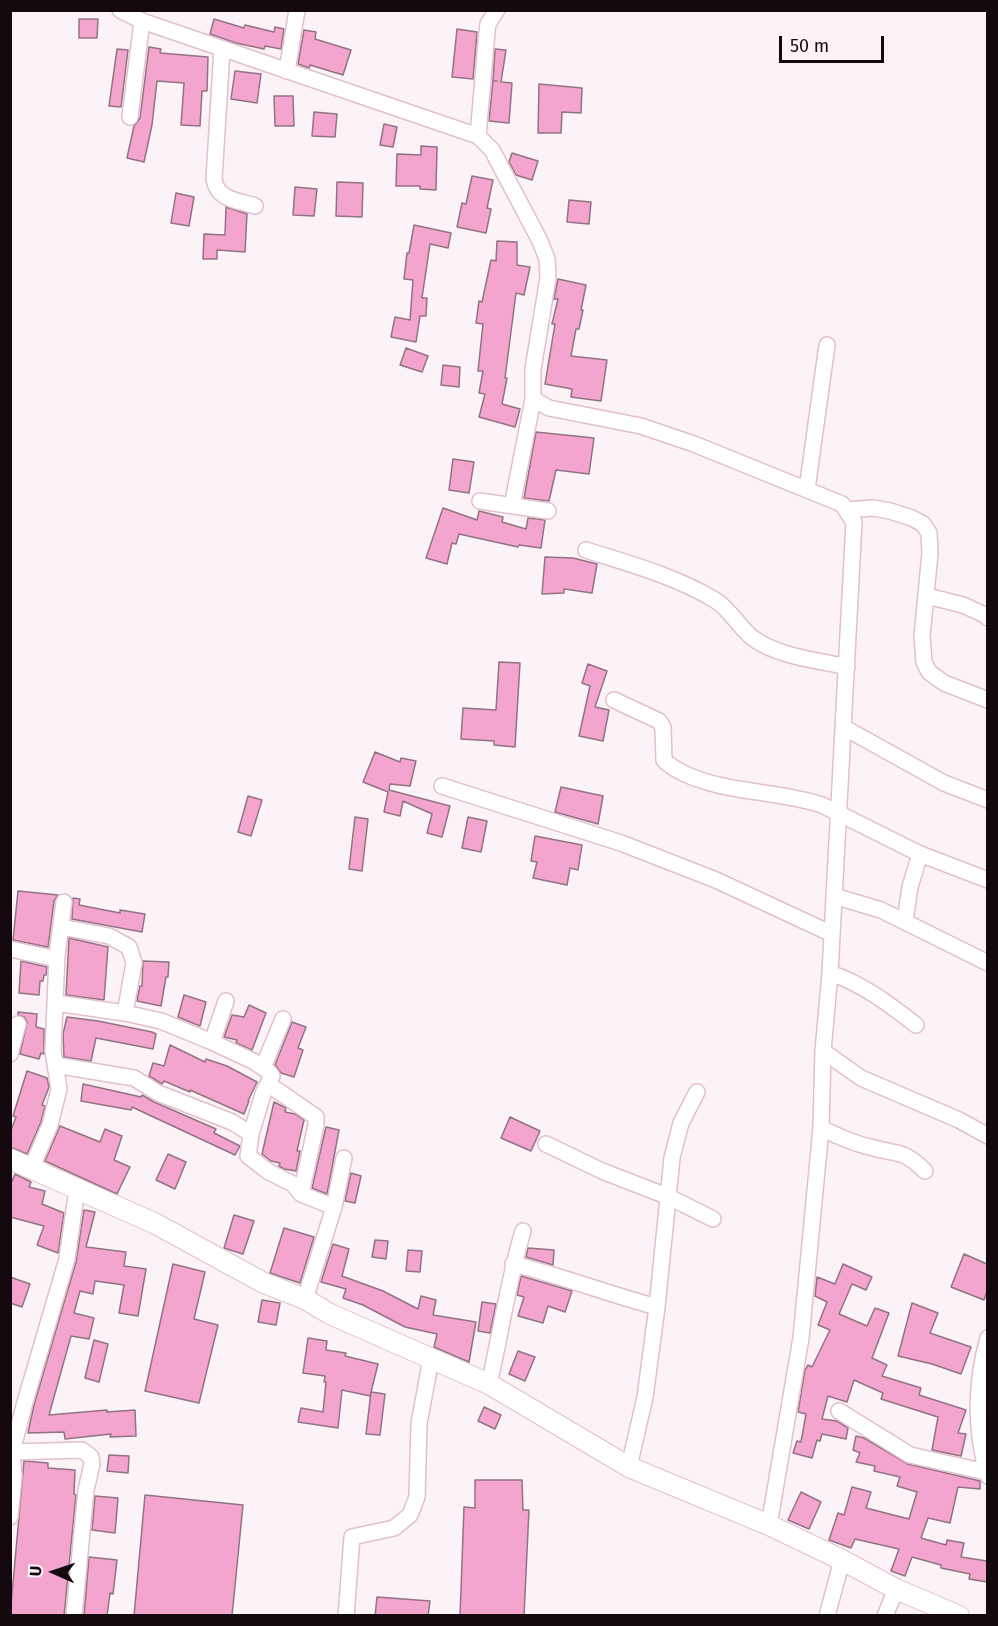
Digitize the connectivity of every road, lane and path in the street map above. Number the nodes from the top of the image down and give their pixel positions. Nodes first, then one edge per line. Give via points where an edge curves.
1 (120, 10) edge
2 (297, 10) edge
3 (497, 10) edge
4 (142, 21) junction
5 (222, 49) junction
6 (287, 70) junction
7 (130, 117) dead end
8 (478, 136) junction
9 (255, 206) dead end
10 (827, 345) dead end
11 (533, 399) junction
12 (807, 489) junction
13 (480, 501) dead end
14 (512, 506) junction
15 (847, 510) junction
16 (548, 511) dead end
17 (586, 550) dead end
18 (927, 596) junction
19 (987, 618) edge
20 (847, 667) junction
21 (614, 699) dead end
22 (987, 700) edge
23 (844, 728) junction
24 (442, 786) dead end
25 (987, 800) edge
26 (838, 813) junction
27 (920, 854) junction
28 (987, 880) edge
29 (834, 897) junction
30 (64, 902) dead end
31 (905, 921) junction
32 (61, 927) junction
33 (832, 934) junction
34 (10, 949) edge
35 (57, 959) junction
36 (987, 963) edge
37 (830, 973) junction
38 (226, 1001) dead end
39 (56, 1003) junction
40 (125, 1013) junction
41 (283, 1018) dead end
42 (18, 1024) dead end
43 (916, 1025) dead end
44 (212, 1042) junction
45 (823, 1051) junction
46 (10, 1054) edge
47 (55, 1065) junction
48 (263, 1067) junction
49 (268, 1084) junction
50 (696, 1092) dead end
51 (821, 1128) junction
52 (251, 1134) junction
53 (987, 1136) edge
54 (546, 1144) dead end
55 (344, 1158) dead end
56 (17, 1166) edge
57 (925, 1171) dead end
58 (77, 1189) junction
59 (301, 1194) junction
60 (669, 1197) junction
61 (334, 1207) junction
62 (713, 1219) dead end
63 (523, 1231) dead end
64 (513, 1264) junction
65 (305, 1299) junction
66 (657, 1307) junction
67 (987, 1338) edge
68 (431, 1359) junction
69 (489, 1384) junction
70 (839, 1411) dead end
71 (984, 1450) edge
72 (12, 1452) junction
73 (629, 1467) junction
74 (987, 1474) edge
75 (12, 1476) edge
76 (10, 1517) edge
77 (769, 1525) junction
78 (842, 1560) junction
79 (896, 1589) junction
80 (75, 1616) edge
81 (346, 1616) edge
82 (827, 1616) edge
83 (885, 1616) edge
84 (959, 1616) edge

1 - 4 street
2 - 6 street
3 - 8 street via 488,24
4 - 5 street
4 - 7 street
5 - 6 street
5 - 9 street via 215,188 221,195
6 - 8 street
8 - 11 street via 492,150 547,259
10 - 12 street
11 - 12 street via 549,408 641,426
11 - 14 street
12 - 15 street
13 - 14 street
14 - 16 street
15 - 18 street via 890,511 923,524 929,533
15 - 20 street via 854,522 855,535
17 - 20 street via 687,585 717,602 753,638 766,645
18 - 19 street via 963,605
18 - 22 street via 922,636 929,672 944,683
20 - 23 street
21 - 26 street via 659,721 663,727 662,754 669,765 710,784 806,800
23 - 25 street via 944,783
23 - 26 street
24 - 33 street via 621,843 716,880
26 - 27 street
26 - 29 street
27 - 28 street
27 - 31 street
29 - 31 street
29 - 33 street
30 - 32 street
31 - 36 street
32 - 35 street
32 - 40 street via 109,936 129,947 134,963
33 - 37 street
34 - 35 street
35 - 39 street
37 - 43 street via 879,997
37 - 45 street
38 - 44 street
39 - 40 street
39 - 47 street
40 - 44 street
41 - 48 street
42 - 46 street
44 - 48 street
45 - 51 street
45 - 53 street via 861,1078
47 - 52 street via 134,1078 158,1093 232,1122
47 - 56 street via 59,1089 55,1110
48 - 49 street via 272,1076
49 - 52 street
49 - 59 street via 316,1117
50 - 60 street via 675,1142
51 - 57 street via 849,1142 904,1154
51 - 77 street via 801,1338
52 - 59 street via 248,1156 293,1184
54 - 60 street
55 - 61 street
56 - 58 street
58 - 65 street via 156,1224 264,1283
58 - 72 street via 67,1259
59 - 61 street
60 - 62 street
60 - 66 street
61 - 65 street
63 - 64 street
64 - 66 street
64 - 69 street
65 - 68 street
66 - 73 street via 645,1397
67 - 71 street via 978,1386
68 - 69 street
68 - 81 street via 419,1423 417,1497 410,1515 394,1528 352,1537
69 - 73 street
70 - 74 street via 910,1455
71 - 74 street
72 - 75 street
72 - 80 street via 82,1450 91,1457
73 - 77 street
75 - 76 street
77 - 78 street
78 - 79 street
78 - 82 street
79 - 83 street
79 - 84 street

